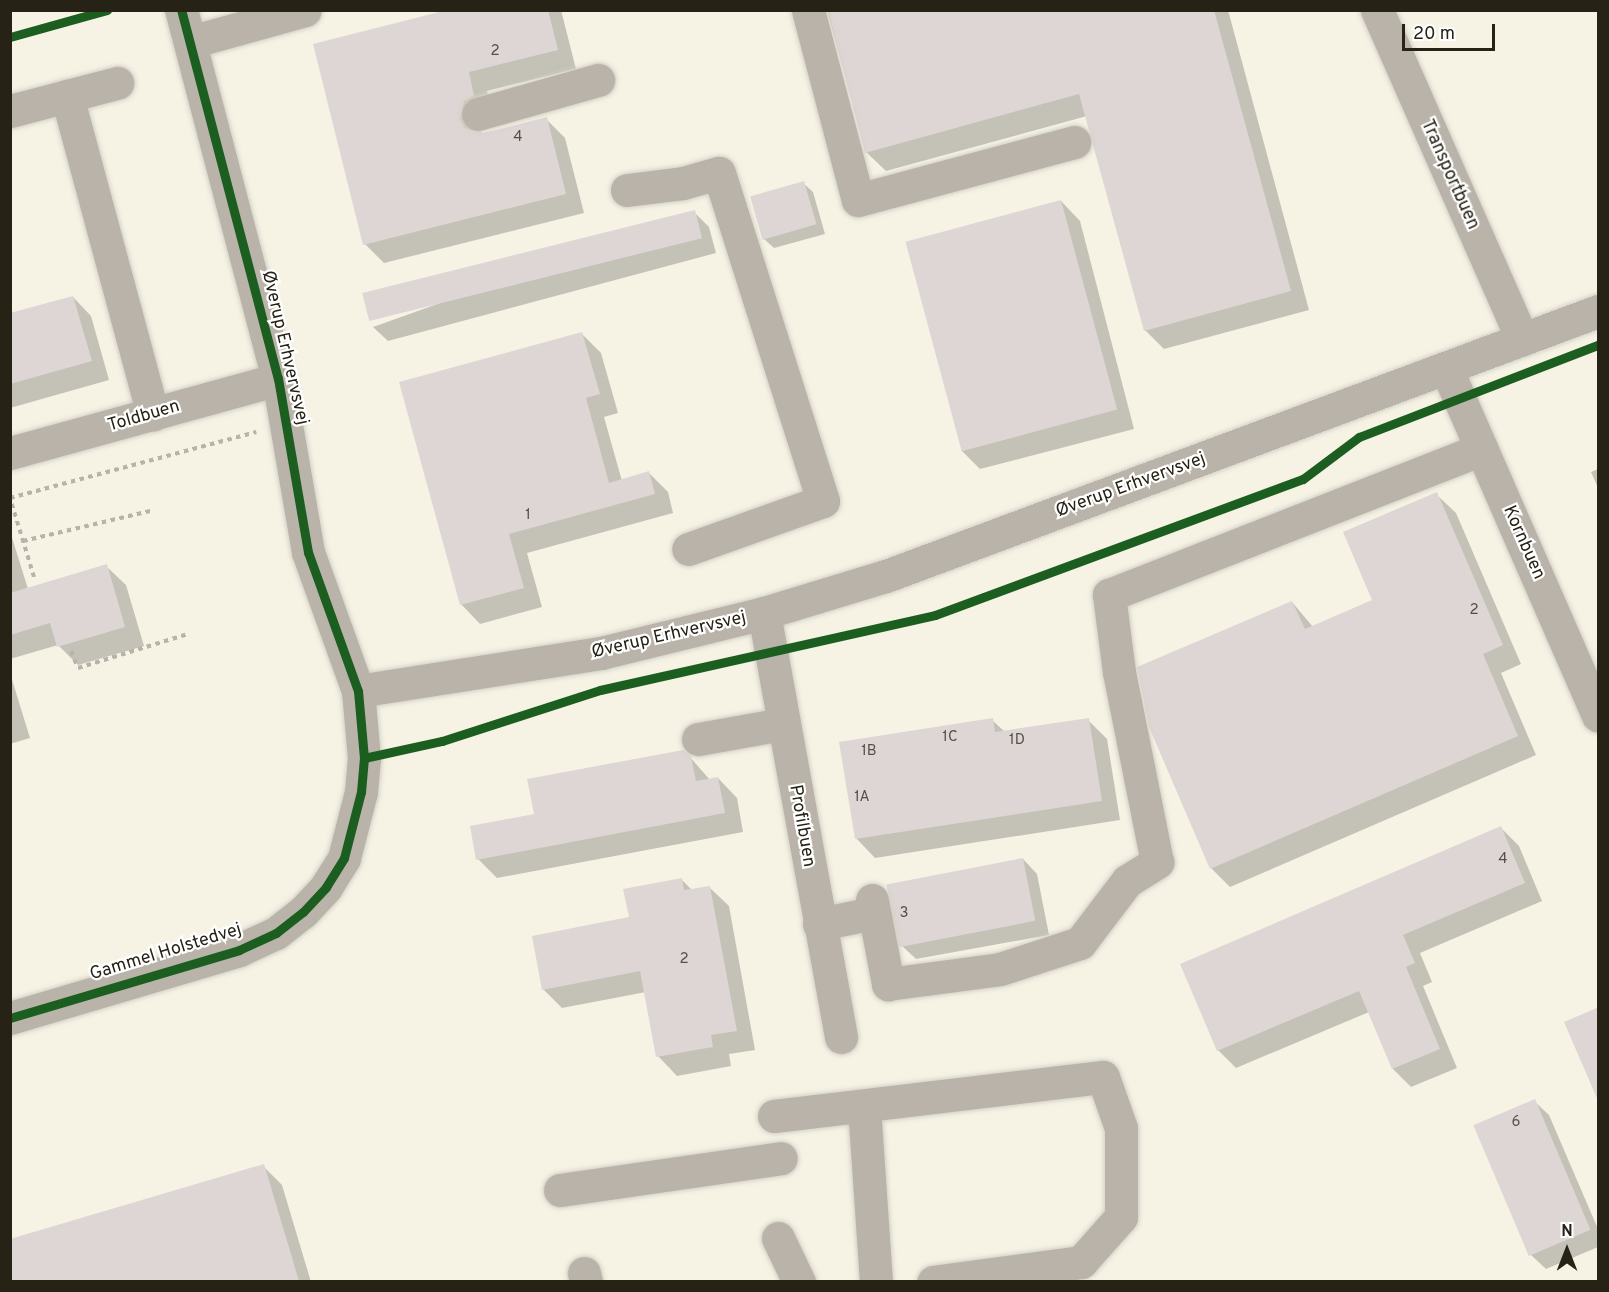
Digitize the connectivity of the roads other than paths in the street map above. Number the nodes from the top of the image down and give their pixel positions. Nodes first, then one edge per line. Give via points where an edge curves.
1 (181, 10) edge
2 (305, 10) edge
3 (808, 10) edge
4 (1377, 10) edge
5 (190, 42) junction
6 (598, 80) dead end
7 (117, 83) dead end
8 (67, 96) junction
9 (10, 111) edge
10 (478, 114) dead end
11 (1074, 142) dead end
12 (627, 190) dead end
13 (1599, 311) edge
14 (1522, 339) junction
15 (1447, 370) junction
16 (278, 379) junction
17 (153, 415) junction
18 (1481, 449) junction
19 (10, 453) edge
20 (688, 549) dead end
21 (764, 614) junction
22 (358, 691) junction
23 (1599, 715) edge
24 (782, 724) junction
25 (698, 739) dead end
26 (819, 924) junction
27 (10, 1018) edge
28 (841, 1037) dead end
29 (864, 1106) junction
30 (774, 1116) dead end
31 (781, 1158) dead end
32 (560, 1190) dead end
33 (778, 1238) dead end
34 (799, 1281) edge
35 (876, 1281) edge
36 (933, 1281) edge

1 - 5 street, Øverup Erhvervsvej
2 - 5 street
3 - 11 street via 858,200
4 - 14 street, Transportbuen
5 - 16 street, Øverup Erhvervsvej
6 - 10 street
7 - 8 street
8 - 9 street
8 - 17 street
12 - 20 street via 683,183 719,173 823,501
13 - 14 street, Øverup Erhvervsvej
14 - 15 street, Øverup Erhvervsvej
15 - 18 street, Kornbuen
15 - 21 street, Øverup Erhvervsvej via 886,576
16 - 17 street, Toldbuen
16 - 22 street, Øverup Erhvervsvej via 308,552
17 - 19 street, Toldbuen
18 - 23 street, Kornbuen
18 - 26 street via 1109,595 1119,672 1157,862 1127,881 1080,943 1000,969 888,984 873,906
21 - 22 street, Øverup Erhvervsvej via 601,653
21 - 24 street, Profilbuen
22 - 27 street, Gammel Holstedvej via 364,758 356,825 344,858 303,912 276,933 239,950
24 - 25 street
24 - 26 street, Profilbuen
26 - 28 street, Profilbuen
29 - 30 street
29 - 35 street
29 - 36 street via 1104,1077 1121,1128 1121,1217 1081,1262
31 - 32 street
33 - 34 street

